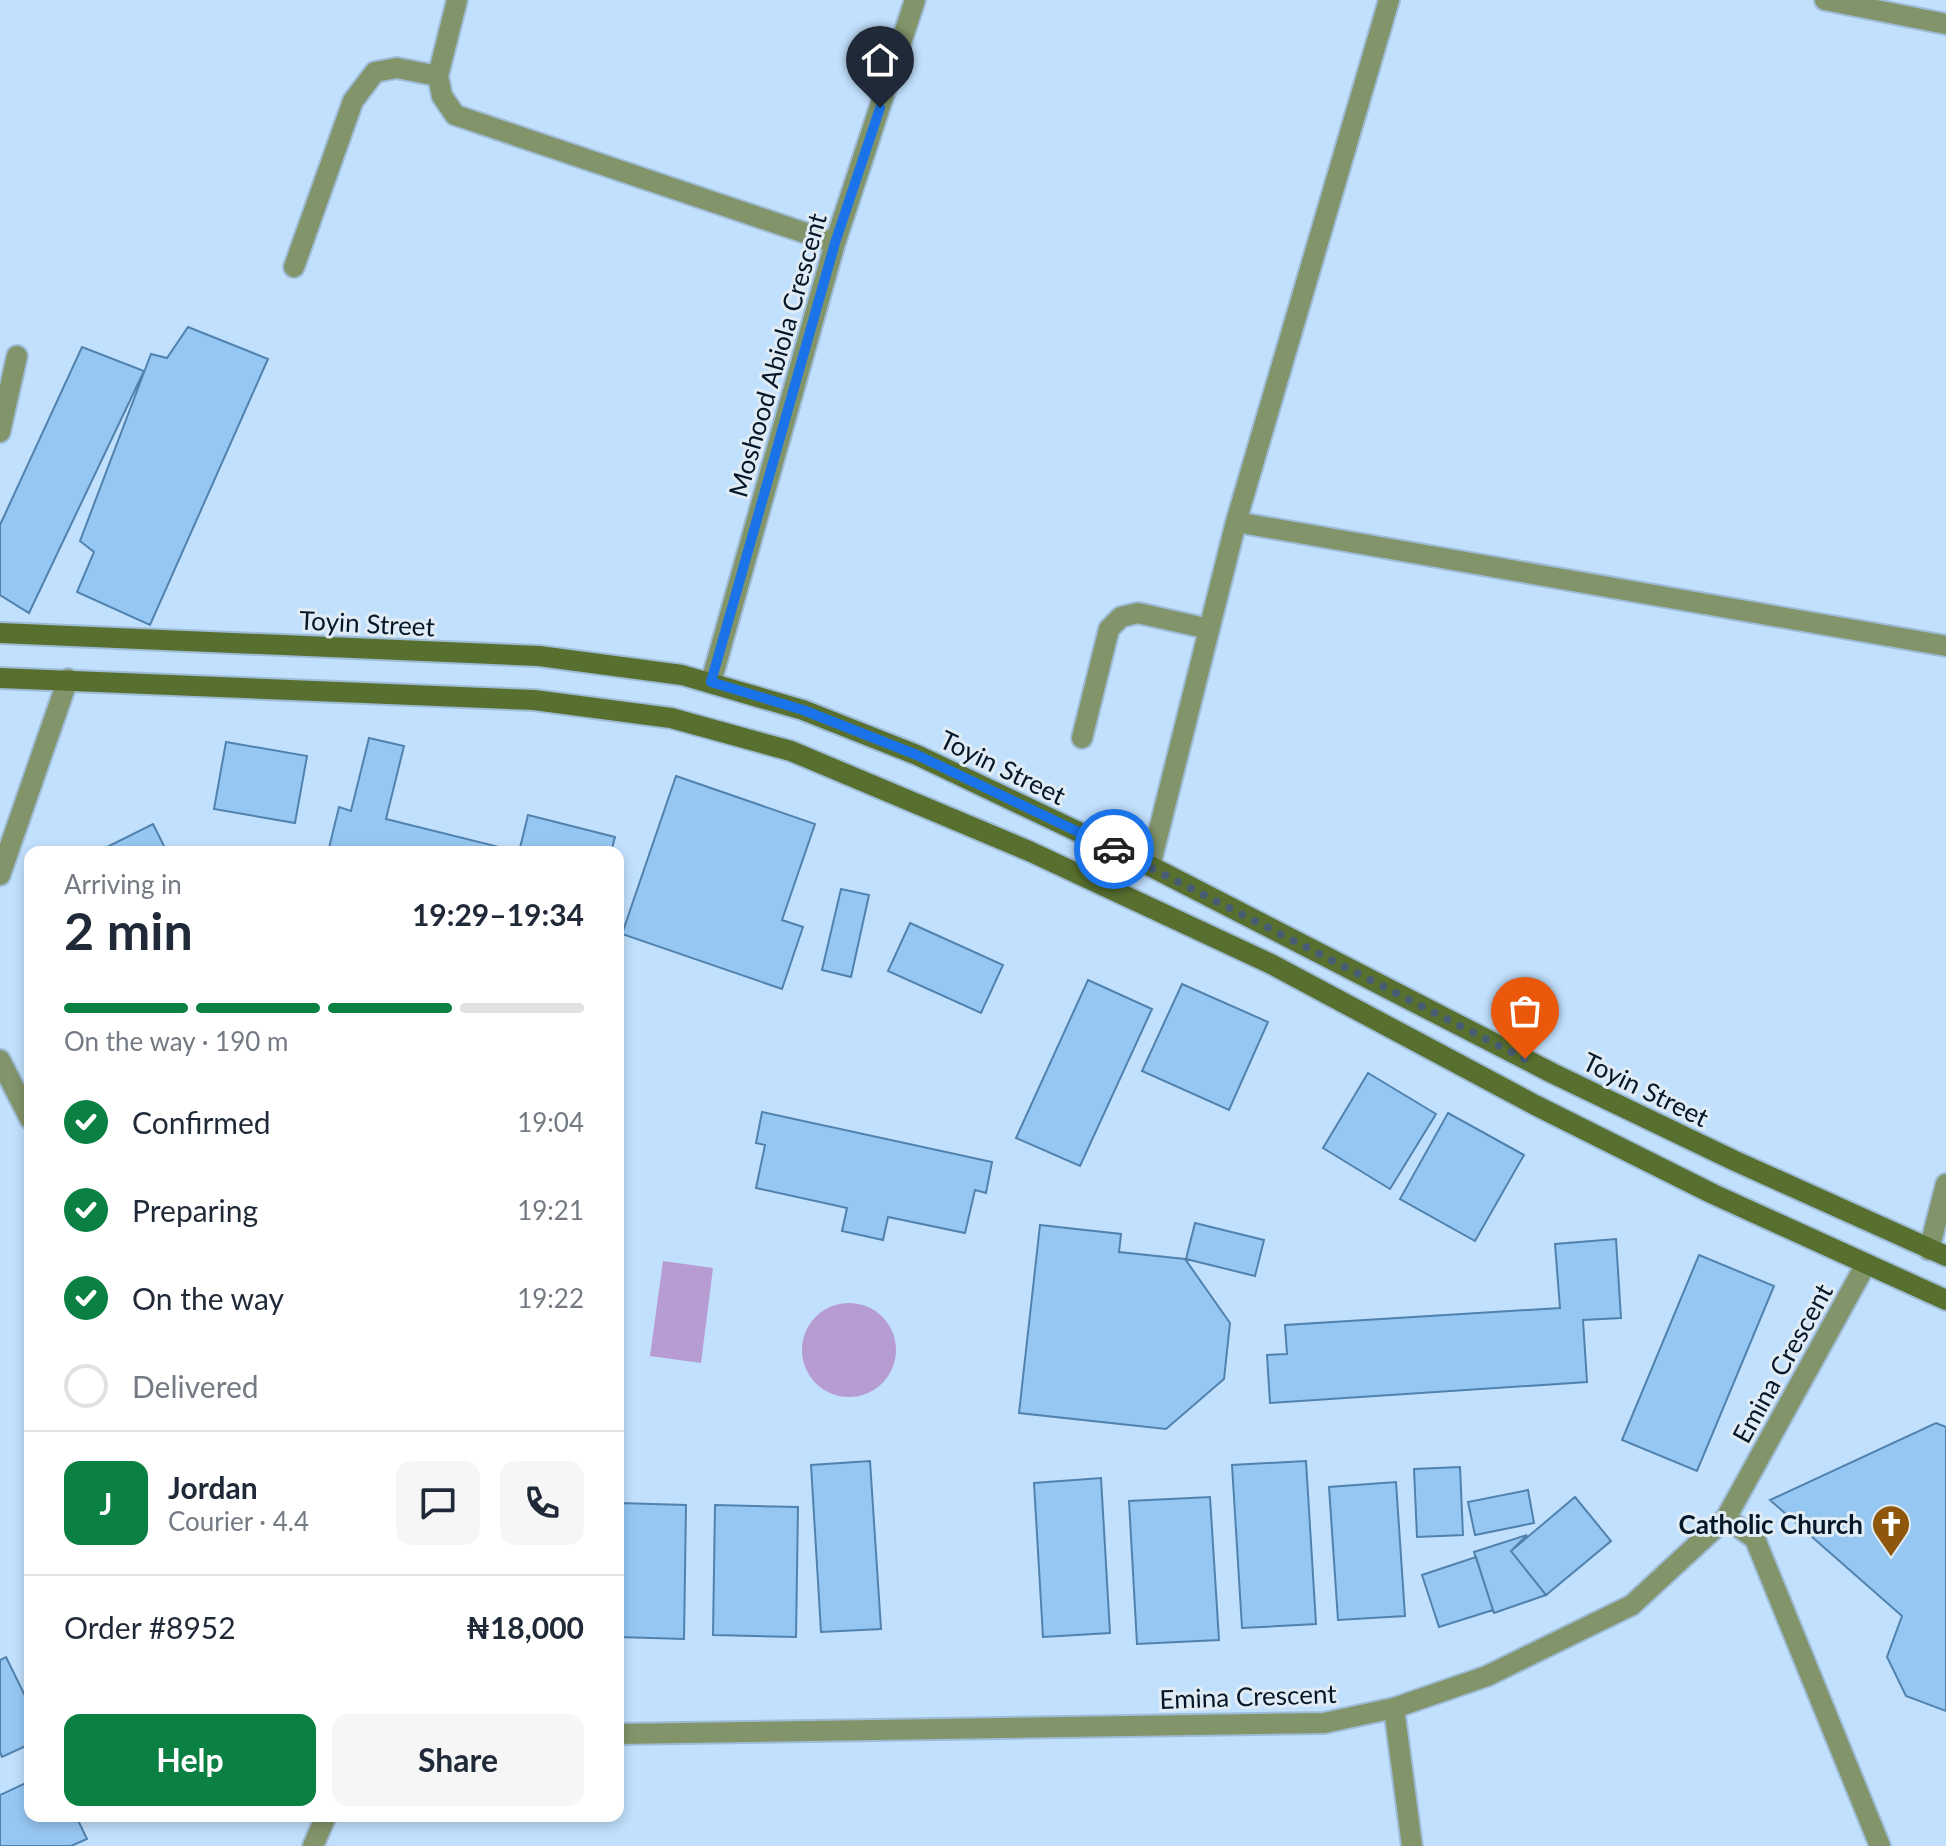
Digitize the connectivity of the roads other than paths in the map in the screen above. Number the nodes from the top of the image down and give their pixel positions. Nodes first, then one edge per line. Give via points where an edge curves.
1 (457, 0) edge
2 (915, 0) edge
3 (1389, 0) edge
4 (1825, 0) edge
5 (1946, 24) edge
6 (438, 76) junction
7 (835, 243) junction
8 (294, 267) dead end
9 (17, 356) dead end
10 (0, 432) edge
11 (1236, 522) junction
12 (1209, 629) junction
13 (0, 633) edge
14 (1946, 646) edge
15 (0, 678) edge
16 (68, 679) junction
17 (711, 682) junction
18 (1082, 738) dead end
19 (1150, 866) junction
20 (0, 875) edge
21 (0, 1060) edge
22 (24, 1107) edge
23 (1946, 1184) edge
24 (1938, 1253) edge
25 (1866, 1264) junction
26 (1946, 1300) edge
27 (1726, 1518) junction
28 (1394, 1708) junction
29 (624, 1734) edge
30 (323, 1822) edge
31 (313, 1846) edge
32 (1412, 1846) edge
33 (1880, 1846) edge

1 - 6 street
2 - 7 street, Moshood Abiola Crescent
3 - 11 street
4 - 5 street
6 - 7 street via 442,96 455,115
6 - 8 street via 397,68 375,72 353,101
7 - 17 street, Moshood Abiola Crescent
9 - 10 street
11 - 12 street
11 - 14 street
12 - 18 street via 1138,613 1121,617 1109,629
12 - 19 street
13 - 17 street, Toyin Street via 539,656
15 - 16 street
16 - 20 street
16 - 25 street via 534,700 671,718 791,751 1029,851 1271,964 1535,1105
17 - 19 street, Toyin Street via 803,710 917,755
19 - 24 street, Toyin Street via 1566,1080
21 - 22 street
23 - 24 street
25 - 26 street
25 - 27 street, Emina Crescent
27 - 28 street, Emina Crescent via 1632,1605 1487,1676
27 - 33 street via 1755,1539
28 - 29 street, Emina Crescent via 1324,1723
28 - 32 street
30 - 31 street

